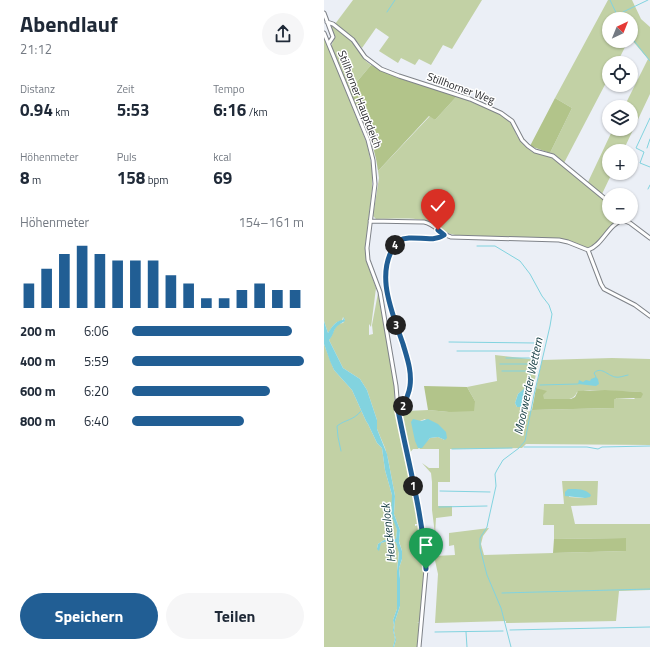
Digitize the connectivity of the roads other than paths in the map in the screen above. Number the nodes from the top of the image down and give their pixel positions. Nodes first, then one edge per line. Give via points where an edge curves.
1 (324, 13) edge
2 (327, 22) junction
3 (324, 33) edge
4 (329, 43) junction
5 (602, 196) edge
6 (370, 221) junction
7 (616, 224) edge
8 (631, 224) edge
9 (444, 235) junction
10 (650, 238) edge
11 (588, 250) junction
12 (650, 316) edge
13 (398, 410) junction
14 (419, 647) edge

1 - 2 street
2 - 4 street via 333,38
2 - 5 street, Stillhorner Weg via 353,40 365,57 381,69 470,99 501,113 512,120 528,146 552,156
3 - 4 street, Stillhorner Hauptdeich
4 - 6 street, Stillhorner Hauptdeich via 372,153 375,178
6 - 9 street via 424,222 432,224
6 - 13 street, Stillhorner Hauptdeich via 368,260 380,292
7 - 11 street via 596,246
8 - 10 street
9 - 11 street via 456,238 560,240
9 - 13 street via 438,238 401,239 385,268 390,307 411,376 408,395
11 - 12 street via 604,289
13 - 14 street, Stillhorner Hauptdeich via 425,553 426,569

